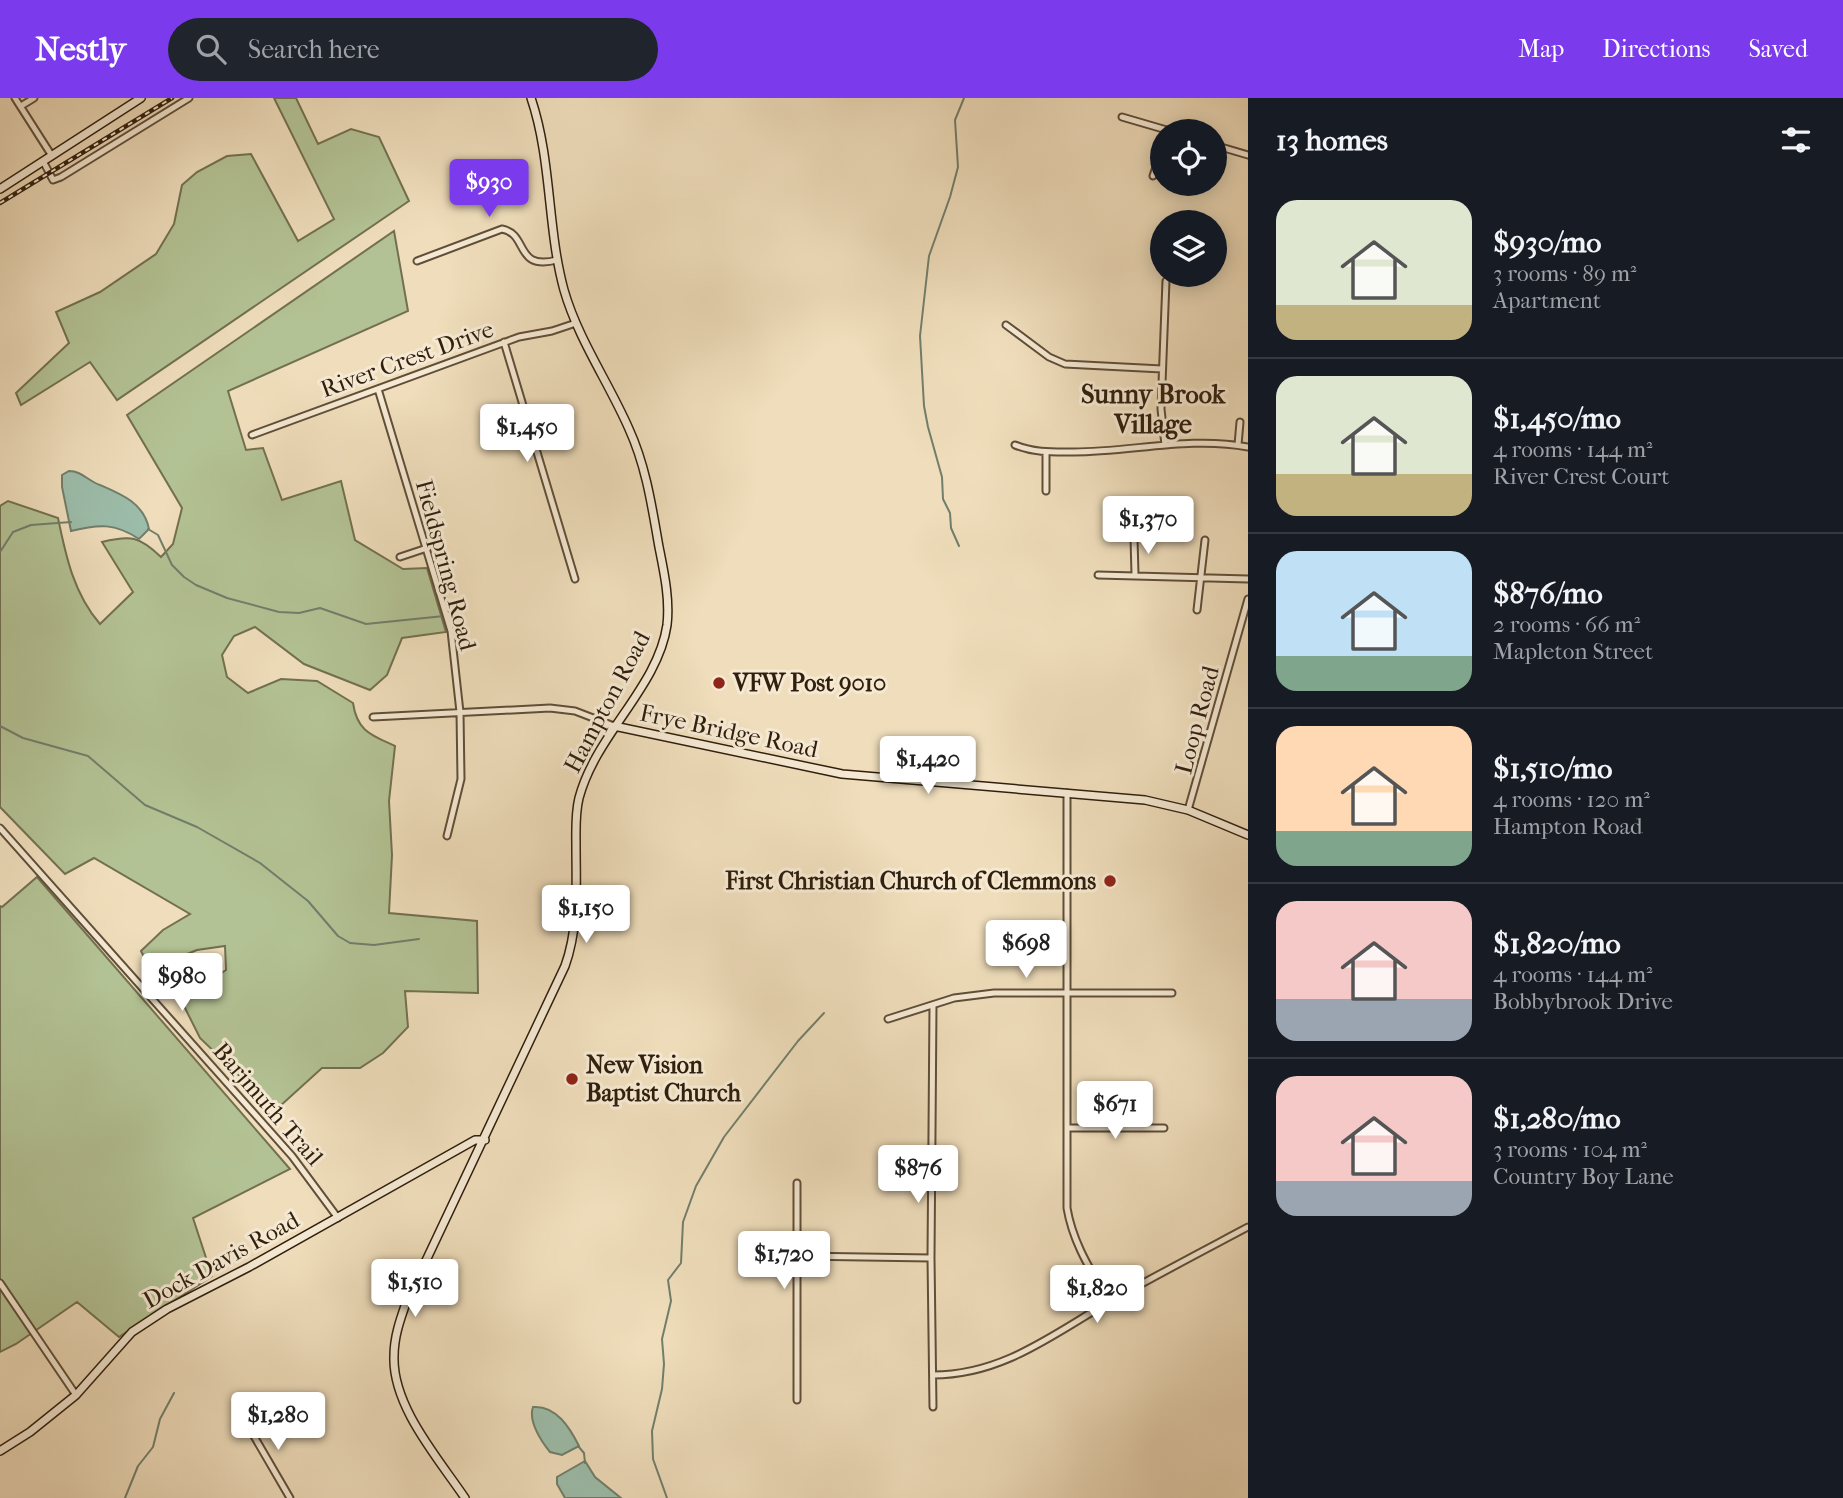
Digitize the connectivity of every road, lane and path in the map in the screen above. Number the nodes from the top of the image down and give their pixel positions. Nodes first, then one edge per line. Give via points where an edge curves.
1 (15, 98) edge
2 (34, 98) edge
3 (141, 98) edge
4 (189, 98) edge
5 (531, 98) edge
6 (21, 106) junction
7 (1122, 117) dead end
8 (1150, 125) edge
9 (1227, 149) edge
10 (1248, 155) edge
11 (52, 156) junction
12 (43, 162) junction
13 (0, 189) edge
14 (558, 260) junction
15 (417, 261) dead end
16 (1166, 287) edge
17 (576, 323) junction
18 (1006, 325) dead end
19 (504, 342) junction
20 (1162, 369) junction
21 (378, 389) junction
22 (1240, 422) dead end
23 (253, 435) dead end
24 (1015, 445) dead end
25 (1166, 445) junction
26 (1238, 445) junction
27 (1248, 447) edge
28 (1046, 452) junction
29 (1046, 491) dead end
30 (1134, 539) dead end
31 (1205, 540) dead end
32 (427, 548) junction
33 (400, 557) dead end
34 (1135, 574) junction
35 (1098, 575) dead end
36 (1201, 576) junction
37 (575, 579) dead end
38 (1248, 579) edge
39 (1248, 599) edge
40 (1197, 610) dead end
41 (460, 712) junction
42 (373, 716) dead end
43 (614, 726) junction
44 (1066, 793) junction
45 (1188, 810) junction
46 (0, 828) edge
47 (1248, 835) edge
48 (447, 836) dead end
49 (1172, 993) dead end
50 (1066, 994) junction
51 (933, 1005) junction
52 (888, 1018) dead end
53 (1066, 1128) junction
54 (1164, 1128) dead end
55 (485, 1140) junction
56 (797, 1183) dead end
57 (338, 1218) junction
58 (1248, 1227) edge
59 (797, 1256) junction
60 (931, 1258) junction
61 (0, 1283) edge
62 (1109, 1302) junction
63 (933, 1376) junction
64 (76, 1395) junction
65 (797, 1399) dead end
66 (933, 1407) dead end
67 (244, 1419) dead end
68 (0, 1451) edge
69 (290, 1498) edge
70 (465, 1498) edge

1 - 6 street
2 - 6 street
3 - 11 main road
4 - 12 street via 61,177 53,180
5 - 14 main road, Hampton Road via 546,165
6 - 11 street
7 - 8 street
9 - 10 street
11 - 12 main road
12 - 13 main road
14 - 15 street via 543,264 533,260 511,232 502,229
14 - 17 main road, Hampton Road
16 - 20 street
17 - 19 street, River Crest Drive
17 - 43 main road, Hampton Road via 637,449 666,588 668,612 662,648
18 - 20 street via 1065,364
19 - 21 street, River Crest Drive
19 - 37 street
20 - 25 street
21 - 23 street, River Crest Drive
21 - 32 street, Fieldspring Road
22 - 26 street
24 - 28 street
25 - 26 street
25 - 28 street
26 - 27 street
28 - 29 street
30 - 34 street
31 - 36 street
32 - 33 street
32 - 41 street, Fieldspring Road via 451,631
34 - 35 street
34 - 36 street
36 - 38 street
36 - 40 street
39 - 45 street, Loop Road
41 - 42 street
41 - 43 street via 550,708 575,711
41 - 48 street, Fieldspring Road via 461,779
43 - 44 main road, Frye Bridge Road via 842,774
43 - 55 main road, Hampton Road via 592,764 578,802 576,912 570,952
44 - 45 main road, Frye Bridge Road via 1145,800
44 - 50 street
45 - 47 main road, Frye Bridge Road
46 - 57 street, Barjmuth Trail via 292,1156
49 - 50 street
50 - 51 street via 994,993
50 - 53 street
51 - 52 street
51 - 60 street
53 - 54 street
53 - 62 street via 1069,1222 1080,1253
55 - 57 main road, Dock Davis Road via 475,1140
55 - 70 main road, Hampton Road via 406,1303 393,1358 401,1397 411,1417
56 - 59 street
57 - 64 main road, Dock Davis Road via 132,1332
58 - 62 street
59 - 60 street
59 - 65 street
60 - 63 street
61 - 64 street
62 - 63 street via 994,1366
63 - 66 street
64 - 68 main road, Dock Davis Road
67 - 69 street

